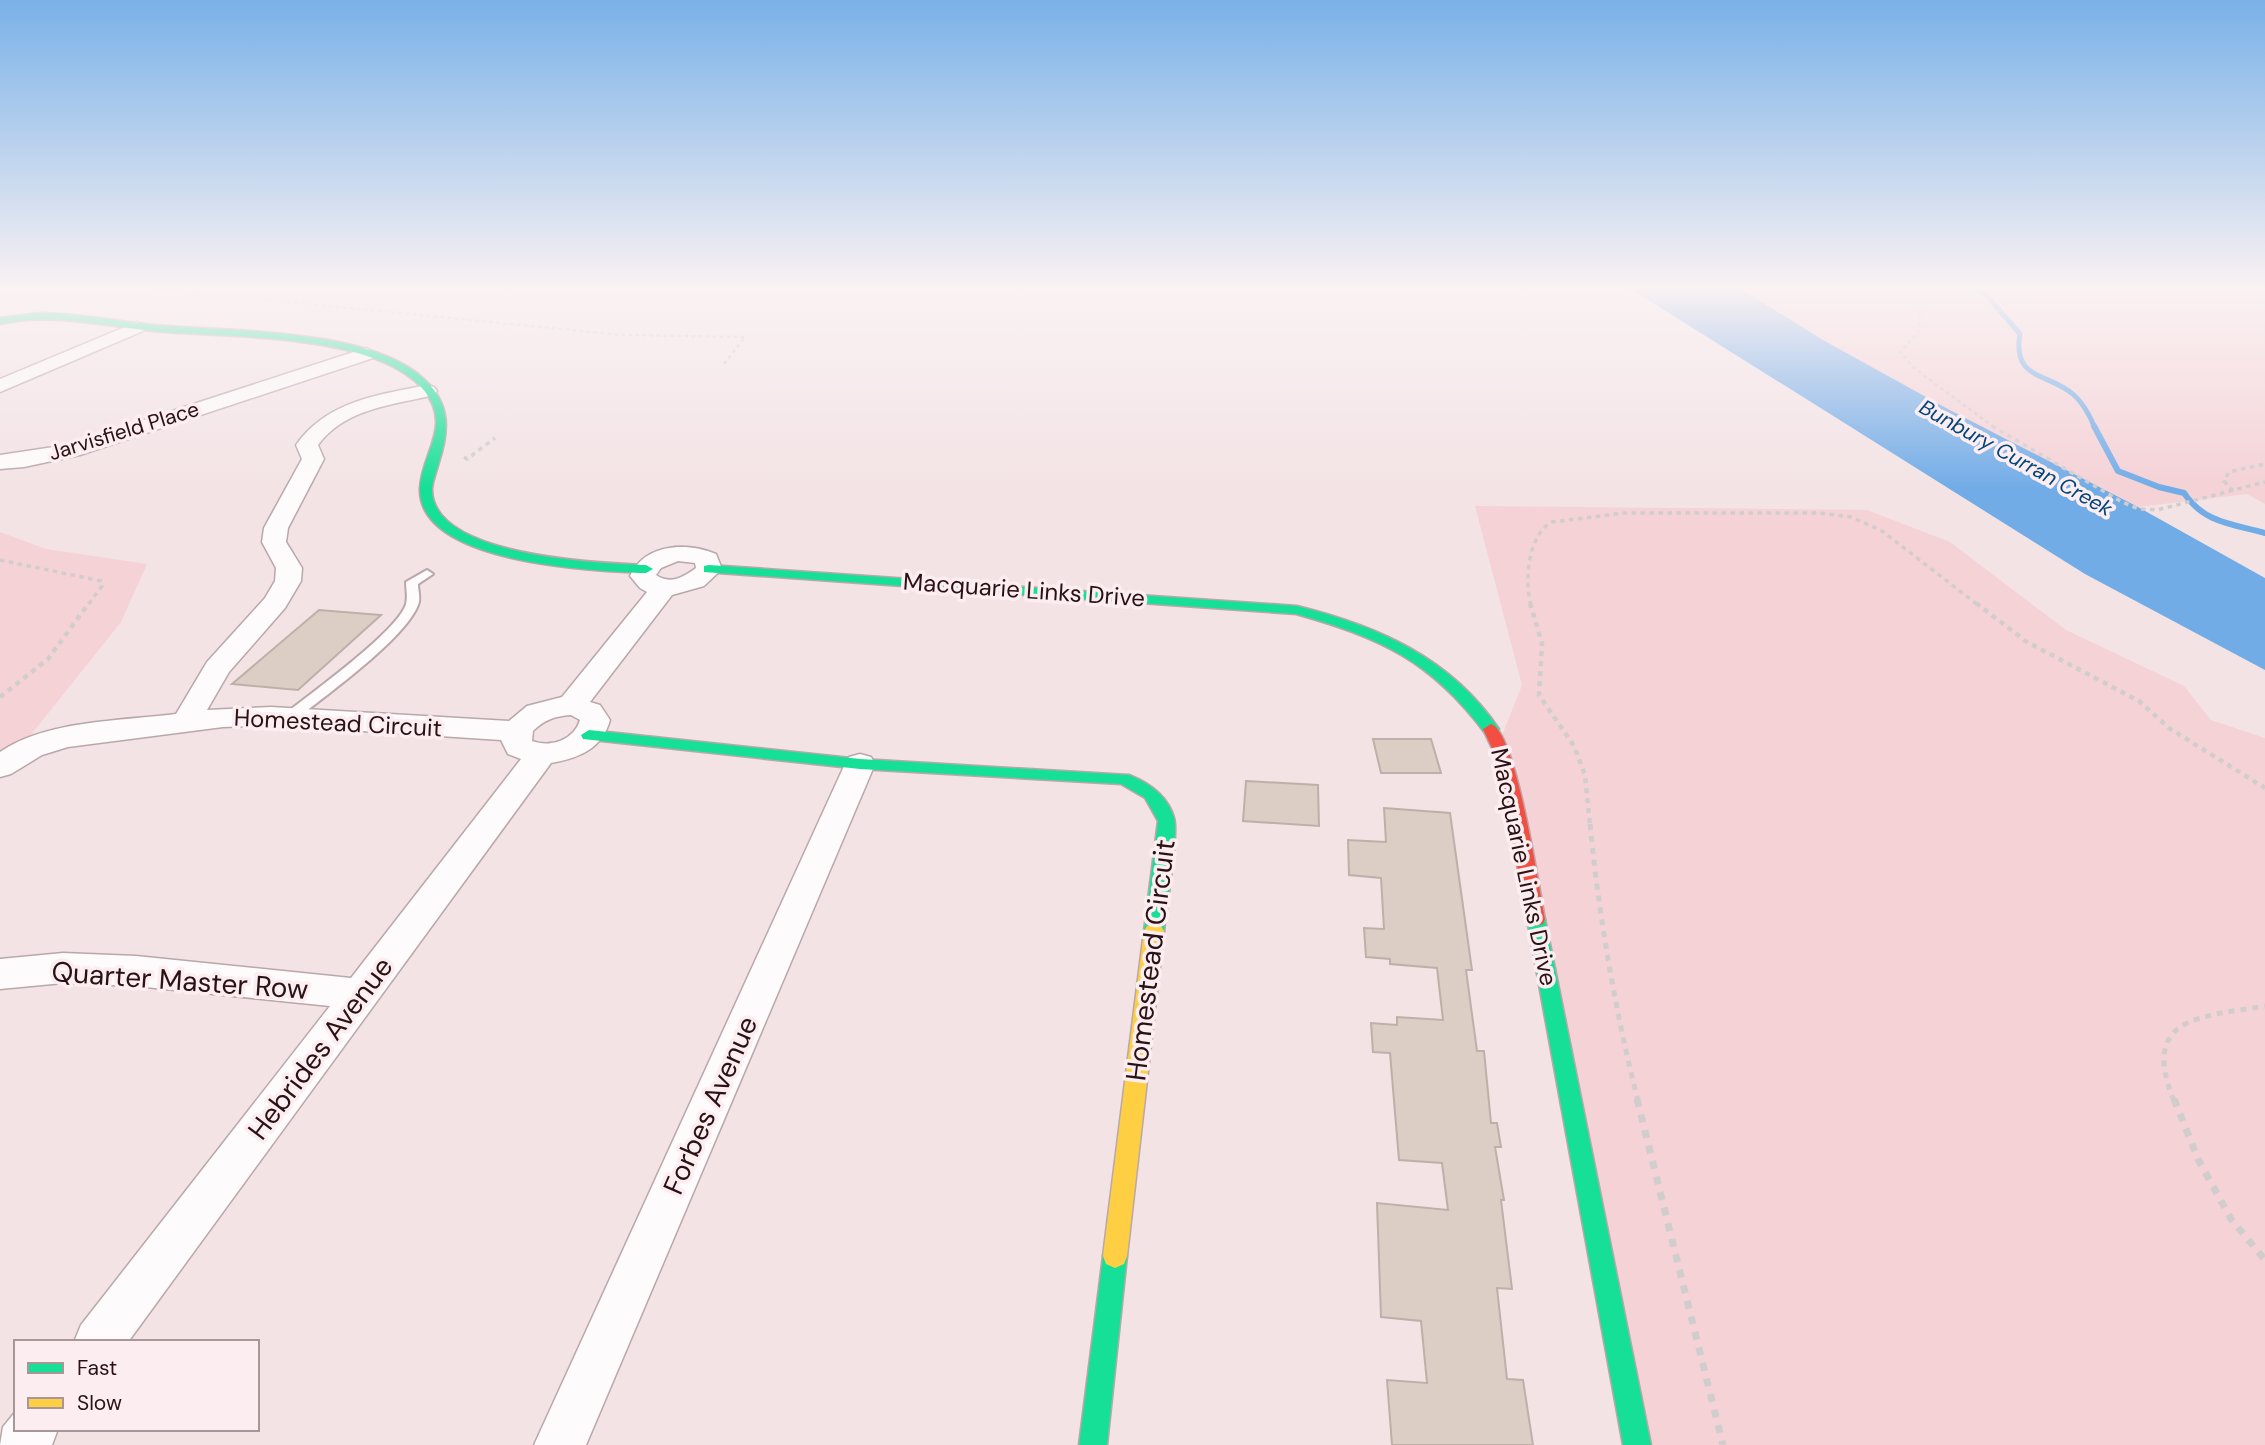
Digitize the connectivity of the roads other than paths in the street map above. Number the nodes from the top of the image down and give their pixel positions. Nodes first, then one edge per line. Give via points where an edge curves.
1 (76, 353) edge
2 (366, 354) joint
3 (0, 386) edge
4 (427, 391) junction
5 (0, 462) edge
6 (709, 569) joint
7 (427, 574) dead end
8 (656, 578) junction
9 (571, 706) junction
10 (290, 717) junction
11 (186, 722) junction
12 (589, 735) junction
13 (529, 742) junction
14 (860, 764) junction
15 (0, 766) edge
16 (0, 974) edge
17 (361, 994) junction
18 (101, 1340) edge
19 (560, 1445) edge
20 (1093, 1445) edge
21 (1637, 1445) edge

1 - 3 street
2 - 4 street via 405,369
2 - 5 street, Jarvisfield Place via 72,450
4 - 8 street via 440,404 444,422 426,497 453,533 516,555
4 - 11 street via 362,407 313,433 307,445 313,459 276,528 274,542 289,568 288,581 276,603 217,668
6 - 8 street via 707,559 687,553 659,559
6 - 21 street, Macquarie Links Drive via 1297,610 1392,641 1451,681 1488,721 1506,761
7 - 10 lane via 412,582 414,602 406,617
8 - 9 street
9 - 12 street via 593,715 595,724
9 - 13 street, Hebrides Avenue via 535,714
10 - 11 street, Homestead Circuit
10 - 13 street, Homestead Circuit
11 - 15 street, Homestead Circuit via 65,738 24,751
12 - 13 street via 568,748
12 - 14 street, Homestead Circuit
13 - 17 street, Hebrides Avenue
14 - 19 street, Forbes Avenue
14 - 20 street, Homestead Circuit via 1123,779 1144,787 1161,802 1167,821
16 - 17 street, Quarter Master Row via 63,968 136,971
17 - 18 street, Hebrides Avenue

